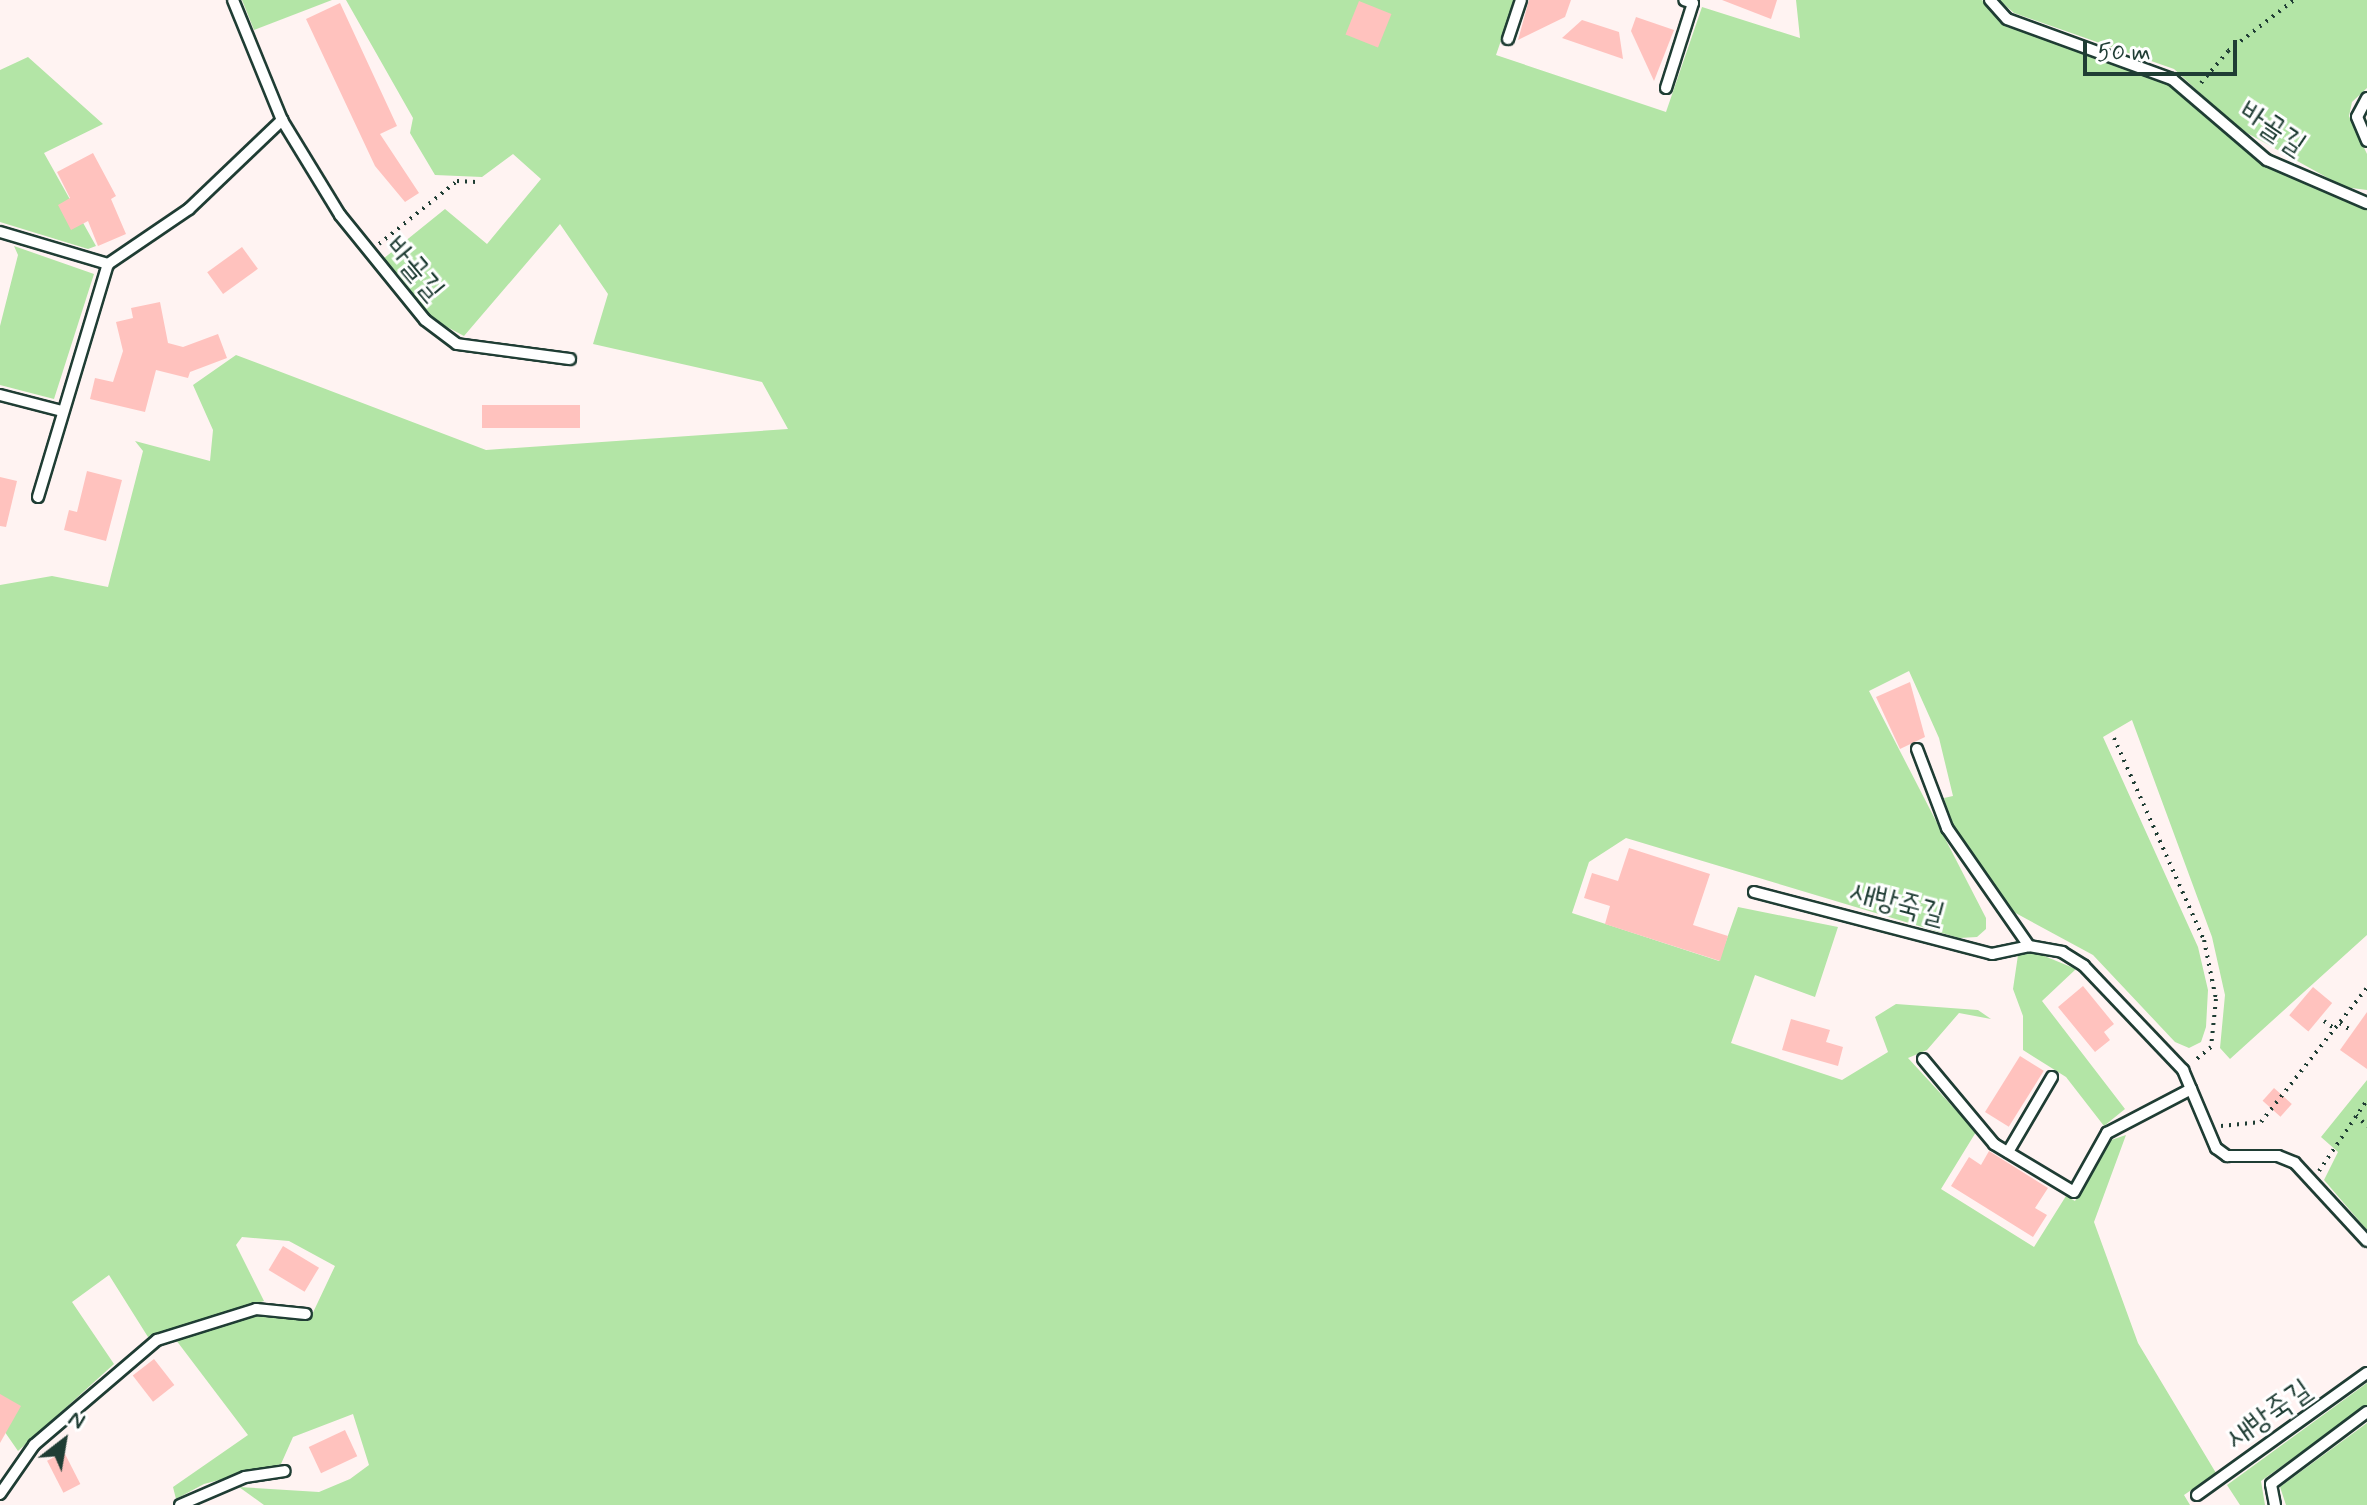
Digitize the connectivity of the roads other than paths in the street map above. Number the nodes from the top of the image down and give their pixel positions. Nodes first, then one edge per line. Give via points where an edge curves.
1 (233, 0) edge
2 (1521, 0) edge
3 (1684, 0) edge
4 (1990, 0) edge
5 (1508, 39) dead end
6 (1666, 88) dead end
7 (2367, 98) edge
8 (282, 120) junction
9 (2367, 141) edge
10 (2367, 203) edge
11 (0, 232) edge
12 (108, 264) junction
13 (570, 359) dead end
14 (0, 395) edge
15 (62, 411) junction
16 (38, 497) dead end
17 (1917, 749) dead end
18 (1754, 892) dead end
19 (2029, 946) junction
20 (1923, 1059) dead end
21 (2052, 1077) dead end
22 (2191, 1089) junction
23 (2008, 1152) junction
24 (2367, 1241) edge
25 (306, 1314) dead end
26 (2367, 1373) edge
27 (2367, 1412) edge
28 (285, 1471) dead end
29 (0, 1494) edge
30 (2197, 1495) dead end
31 (180, 1505) edge
32 (2275, 1505) edge

1 - 8 lane, 바골길
2 - 5 lane
3 - 6 lane via 1693,3
4 - 10 lane, 바골길 via 2007,19 2120,55 2193,95 2267,160
7 - 9 lane via 2357,117
8 - 12 lane via 189,209
8 - 13 lane, 바골길 via 368,253 447,339
11 - 12 lane
12 - 15 lane
14 - 15 lane
15 - 16 lane
17 - 19 lane, 새방죽길 via 1947,828
18 - 19 lane, 새방죽길 via 1992,954
19 - 22 lane, 새방죽길 via 2062,952 2084,966 2183,1070
20 - 23 lane
21 - 23 lane
22 - 23 lane via 2107,1133 2074,1192
22 - 24 lane, 새방죽길 via 2208,1131 2227,1156 2278,1156 2315,1181
25 - 29 lane via 256,1309 157,1340 34,1445
26 - 30 lane, 새방죽길
27 - 32 lane, 새방죽길 via 2271,1484
28 - 31 lane via 245,1477

